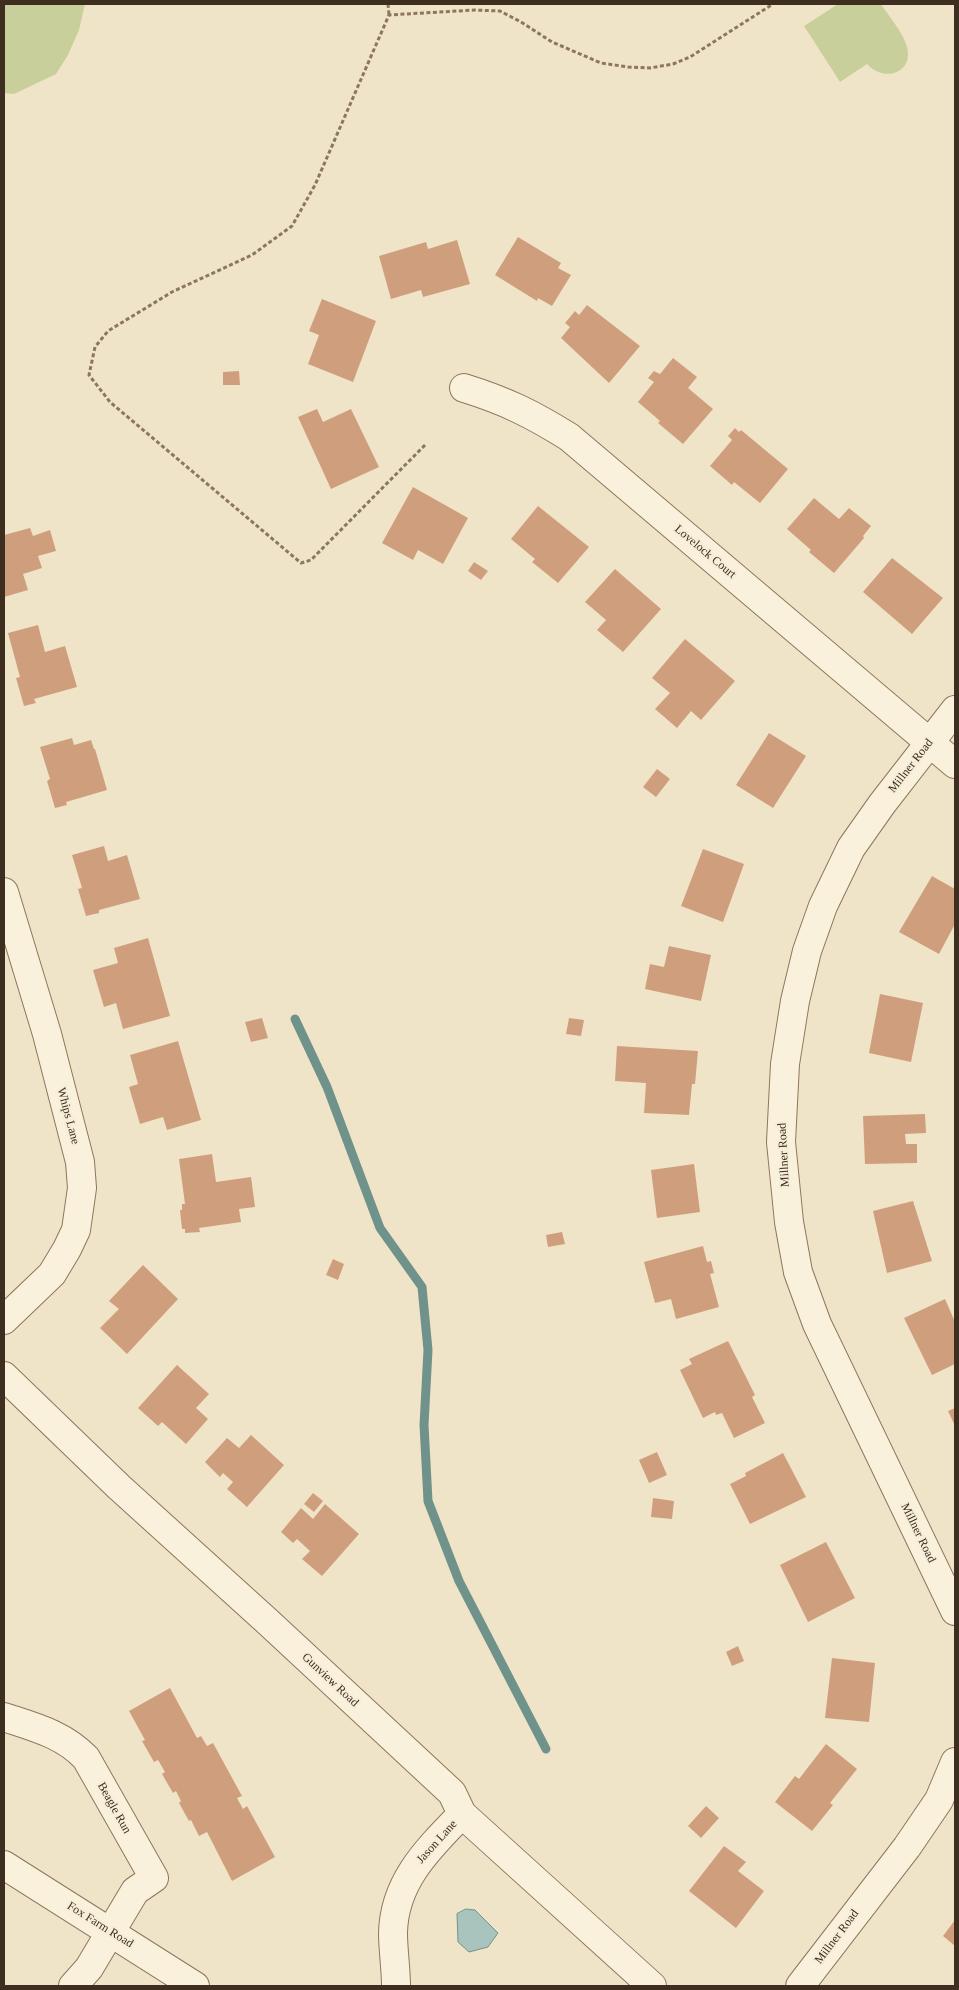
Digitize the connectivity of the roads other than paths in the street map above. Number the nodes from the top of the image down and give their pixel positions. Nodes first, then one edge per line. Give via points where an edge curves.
1 (464, 388) dead end
2 (955, 710) edge
3 (929, 742) junction
4 (955, 764) edge
5 (4, 892) edge
6 (4, 1320) edge
7 (4, 1376) edge
8 (955, 1611) edge
9 (4, 1717) edge
10 (955, 1762) edge
11 (462, 1814) junction
12 (4, 1865) edge
13 (111, 1932) junction
14 (73, 1986) edge
15 (195, 1986) edge
16 (396, 1986) edge
17 (652, 1986) edge
18 (800, 1986) edge

1 - 3 street, Lovelock Court via 502,400 569,437
2 - 3 street, Millner Road
3 - 4 street, Lovelock Court
3 - 8 street, Millner Road via 851,848 823,906 807,951 795,1001 785,1064 781,1142 798,1272 816,1324
5 - 6 street, Whips Lane via 47,1034 80,1162 82,1188 76,1230 68,1249 52,1274
7 - 11 street, Gunview Road via 119,1487 452,1793
9 - 13 street, Beagle Run via 63,1738 76,1747 86,1758 154,1878 135,1892
10 - 18 street, Millner Road via 939,1800 907,1847
11 - 16 street, Jason Lane via 423,1855 405,1884 396,1909 393,1932
11 - 17 street, Gunview Road
12 - 13 street, Fox Farm Road
13 - 14 street via 90,1968
13 - 15 street, Fox Farm Road

